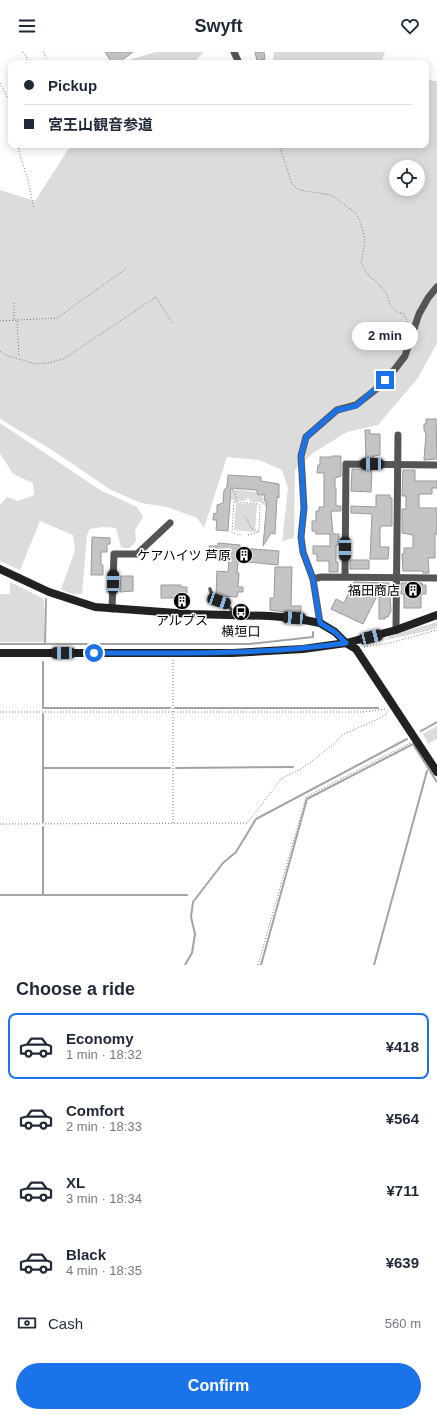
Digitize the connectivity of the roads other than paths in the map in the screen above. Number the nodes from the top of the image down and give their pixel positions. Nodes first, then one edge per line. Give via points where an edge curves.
1 (437, 287) edge
2 (398, 435) dead end
3 (398, 464) junction
4 (437, 465) edge
5 (170, 523) dead end
6 (0, 569) edge
7 (345, 577) junction
8 (396, 578) junction
9 (437, 578) edge
10 (313, 579) junction
11 (210, 588) dead end
12 (112, 609) junction
13 (437, 615) edge
14 (234, 616) junction
15 (320, 623) junction
16 (396, 630) junction
17 (346, 643) junction
18 (0, 653) edge
19 (437, 772) edge

1 - 10 street via 428,298 405,356 395,369 356,406 337,410 306,437 301,456 304,508 301,537 303,552
2 - 3 street
3 - 4 street
3 - 7 street via 346,464
3 - 8 street
5 - 12 street via 137,554 114,554
6 - 12 street via 49,592 95,607
7 - 8 street
7 - 10 street
8 - 9 street
8 - 16 street
10 - 15 street
11 - 14 lane via 213,598 227,604
12 - 14 street
13 - 16 street
14 - 15 street via 294,618
15 - 17 street via 335,632
16 - 17 street
17 - 18 street via 303,650 232,653
17 - 19 street via 356,649 391,707

